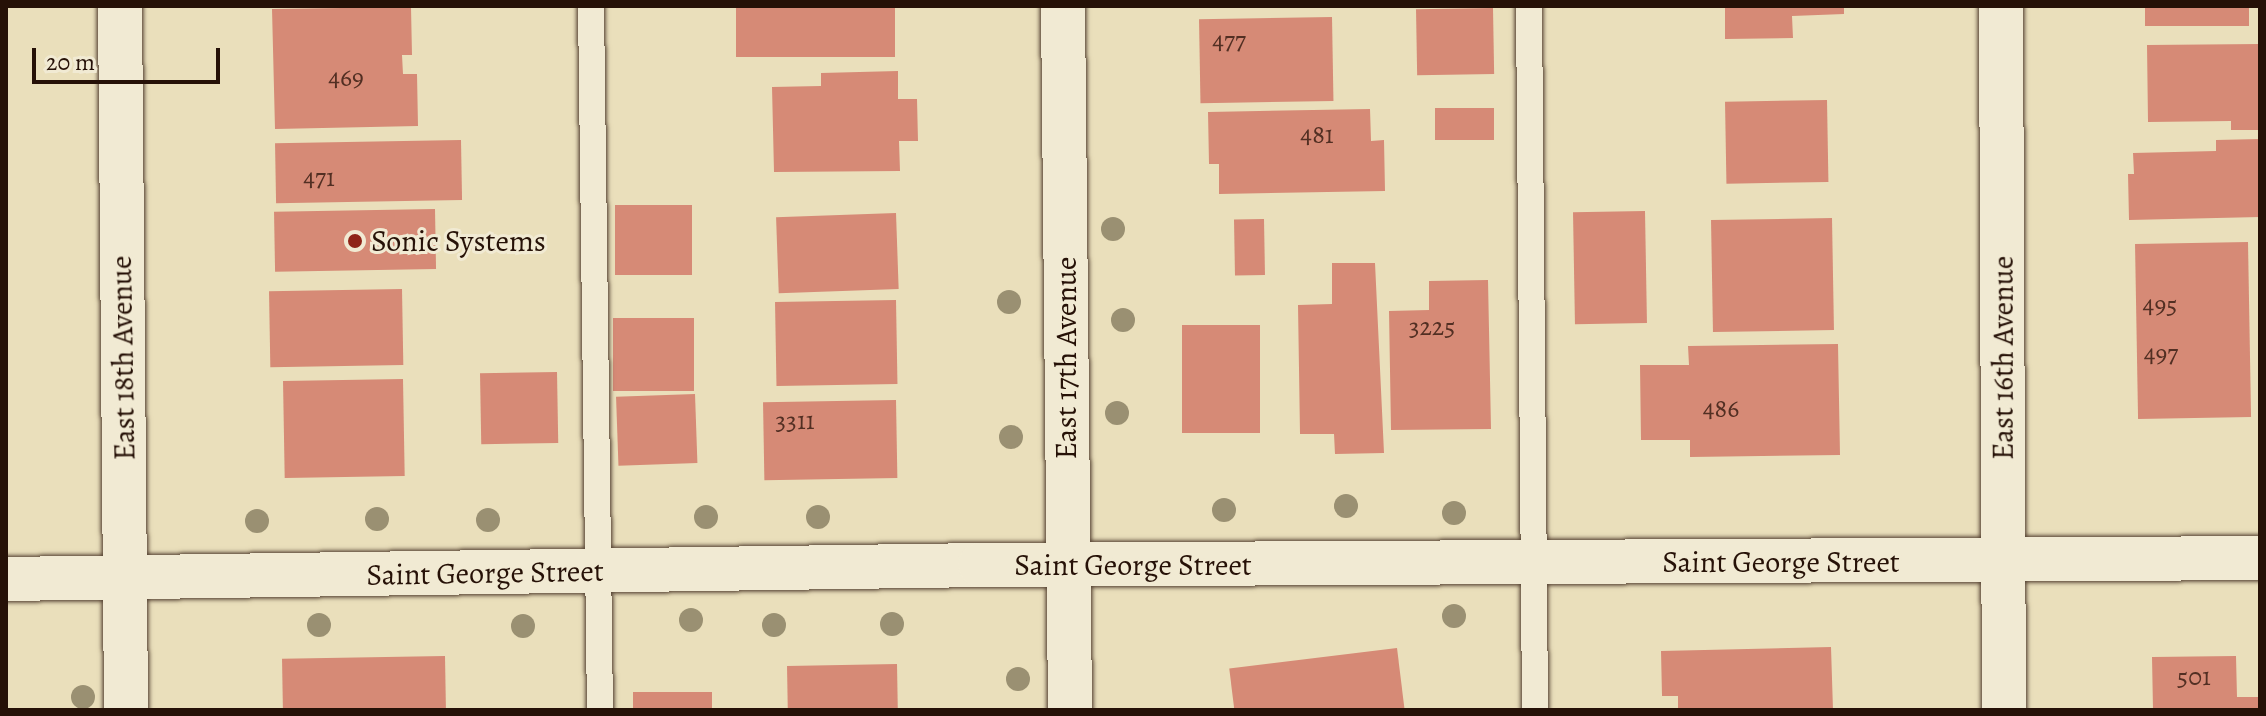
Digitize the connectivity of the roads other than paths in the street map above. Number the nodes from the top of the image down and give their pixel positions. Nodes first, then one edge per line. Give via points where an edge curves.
1 (120, 6) edge
2 (591, 6) edge
3 (1063, 6) edge
4 (1529, 6) edge
5 (2001, 6) edge
6 (2260, 558) edge
7 (2003, 561) junction
8 (1534, 563) junction
9 (1068, 565) junction
10 (598, 571) junction
11 (125, 578) junction
12 (6, 579) edge
13 (126, 710) edge
14 (600, 710) edge
15 (1070, 710) edge
16 (1535, 710) edge
17 (2004, 710) edge

1 - 11 street, East 18th Avenue
2 - 10 lane
3 - 9 street, East 17th Avenue
4 - 8 lane
5 - 7 street, East 16th Avenue
6 - 7 street, Saint George Street
7 - 8 street, Saint George Street
7 - 17 street, East 16th Avenue
8 - 9 street, Saint George Street
8 - 16 lane
9 - 10 street, Saint George Street
9 - 15 street, East 17th Avenue
10 - 11 street, Saint George Street
10 - 14 lane
11 - 12 street, Saint George Street
11 - 13 street, East 18th Avenue

